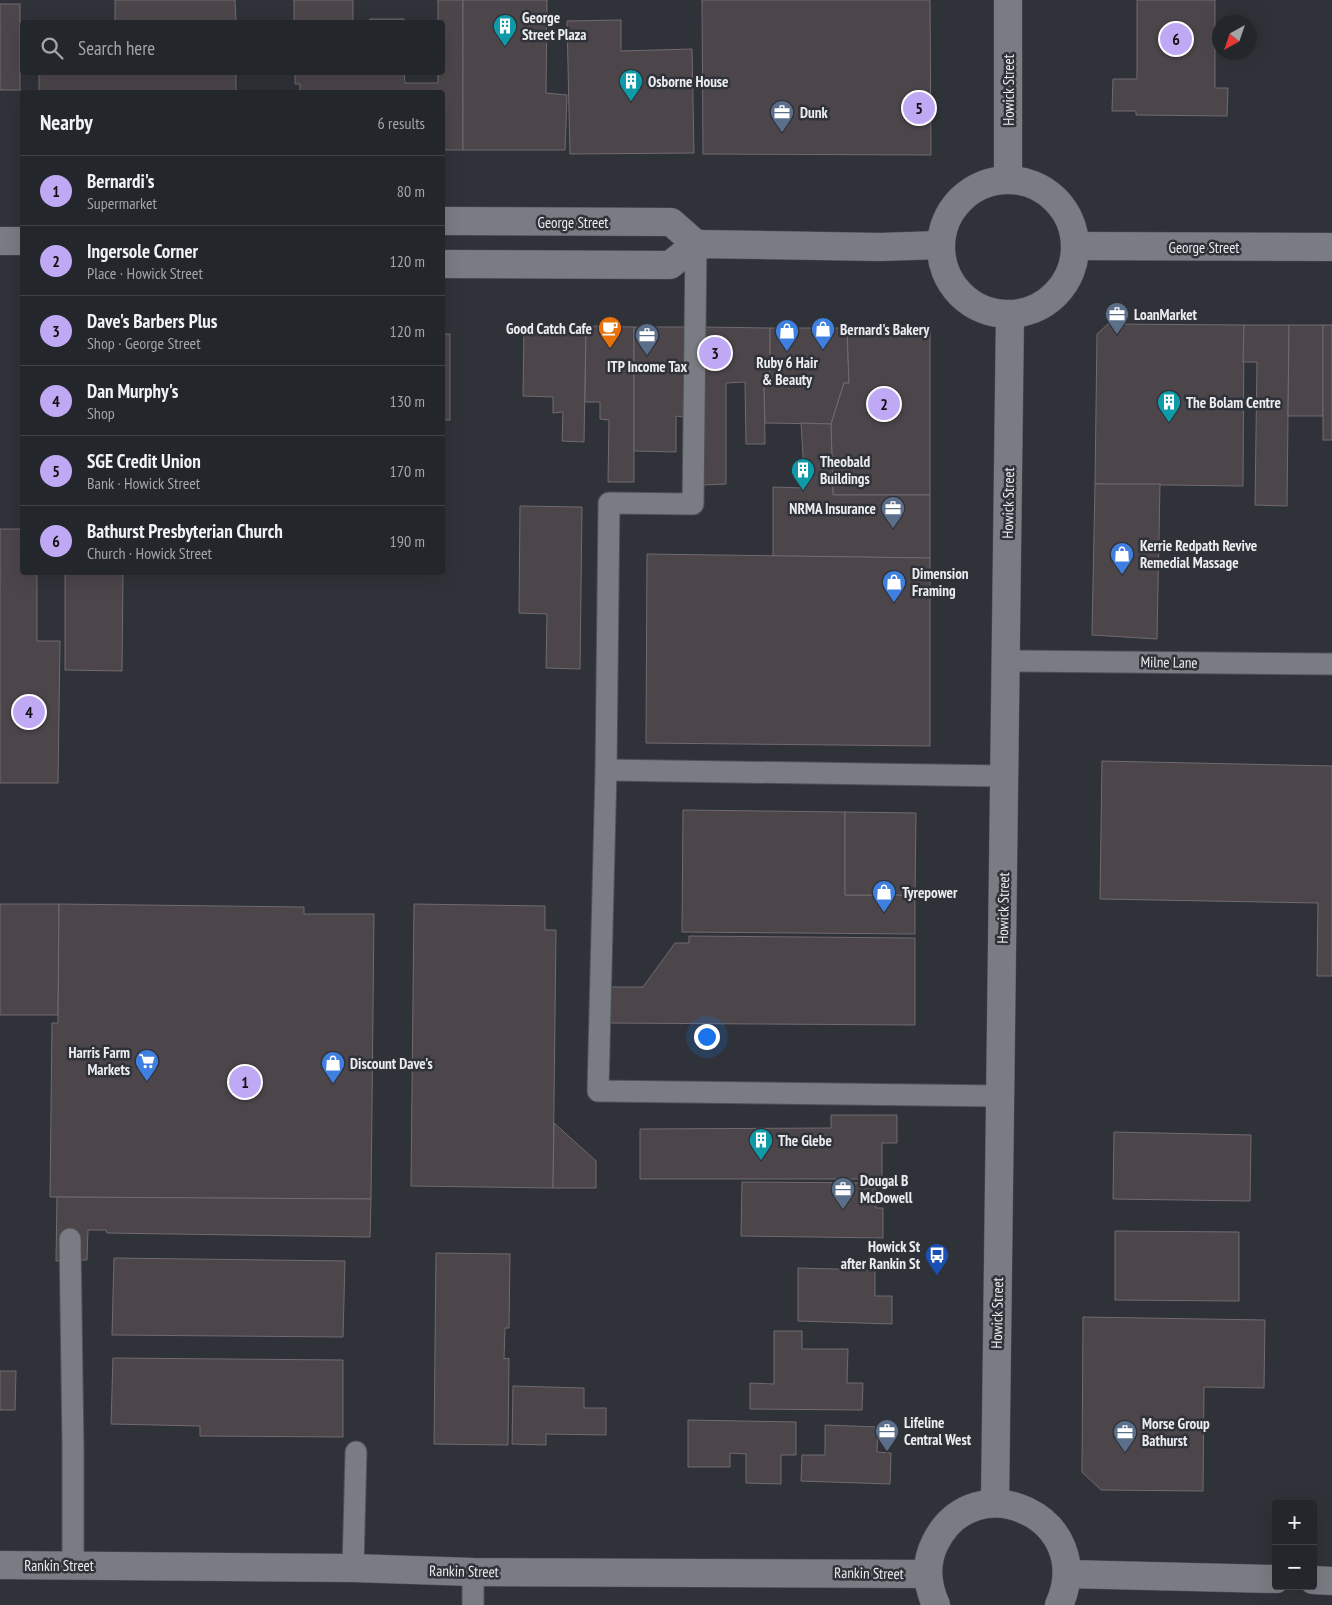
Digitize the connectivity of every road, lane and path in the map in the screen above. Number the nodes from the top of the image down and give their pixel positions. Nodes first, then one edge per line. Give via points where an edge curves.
1 (1008, 0) edge
2 (1008, 179) junction
3 (445, 222) edge
4 (0, 241) edge
5 (20, 241) edge
6 (696, 244) junction
7 (940, 245) junction
8 (1075, 246) junction
9 (1332, 247) edge
10 (445, 264) edge
11 (1010, 314) junction
12 (1006, 661) junction
13 (1332, 664) edge
14 (606, 770) junction
15 (1004, 776) junction
16 (1000, 1096) junction
17 (70, 1239) dead end
18 (356, 1452) dead end
19 (994, 1503) junction
20 (0, 1565) edge
21 (73, 1565) junction
22 (353, 1568) junction
23 (474, 1572) junction
24 (928, 1574) junction
25 (1067, 1574) junction
26 (1272, 1580) edge
27 (1317, 1580) edge
28 (1332, 1581) edge
29 (474, 1605) edge
30 (936, 1605) edge
31 (1059, 1605) edge

1 - 2 street, Howick Street
2 - 7 street via 968,192 944,225
2 - 8 street via 1028,183 1047,192 1062,207 1072,226
3 - 6 street, George Street via 671,222
4 - 5 street
6 - 7 street
6 - 10 street via 670,265
6 - 14 lane via 693,504 609,503
7 - 11 street via 944,267 954,286 969,302 989,311
8 - 9 street, George Street
8 - 11 street via 1072,266 1063,285 1049,300 1030,310
11 - 12 street, Howick Street
12 - 13 lane, Milne Lane
12 - 15 street, Howick Street
14 - 15 lane
14 - 16 lane via 598,1090
15 - 16 street, Howick Street
16 - 19 street, Howick Street
17 - 21 lane
18 - 22 lane
19 - 24 street via 974,1507 961,1514 940,1533 930,1553
19 - 25 street via 1014,1505 1046,1523 1058,1538 1065,1555
20 - 21 street, Rankin Street
21 - 22 street, Rankin Street
22 - 23 street, Rankin Street
23 - 24 street, Rankin Street
23 - 29 lane
24 - 30 street
25 - 26 street
25 - 31 street
27 - 28 street

